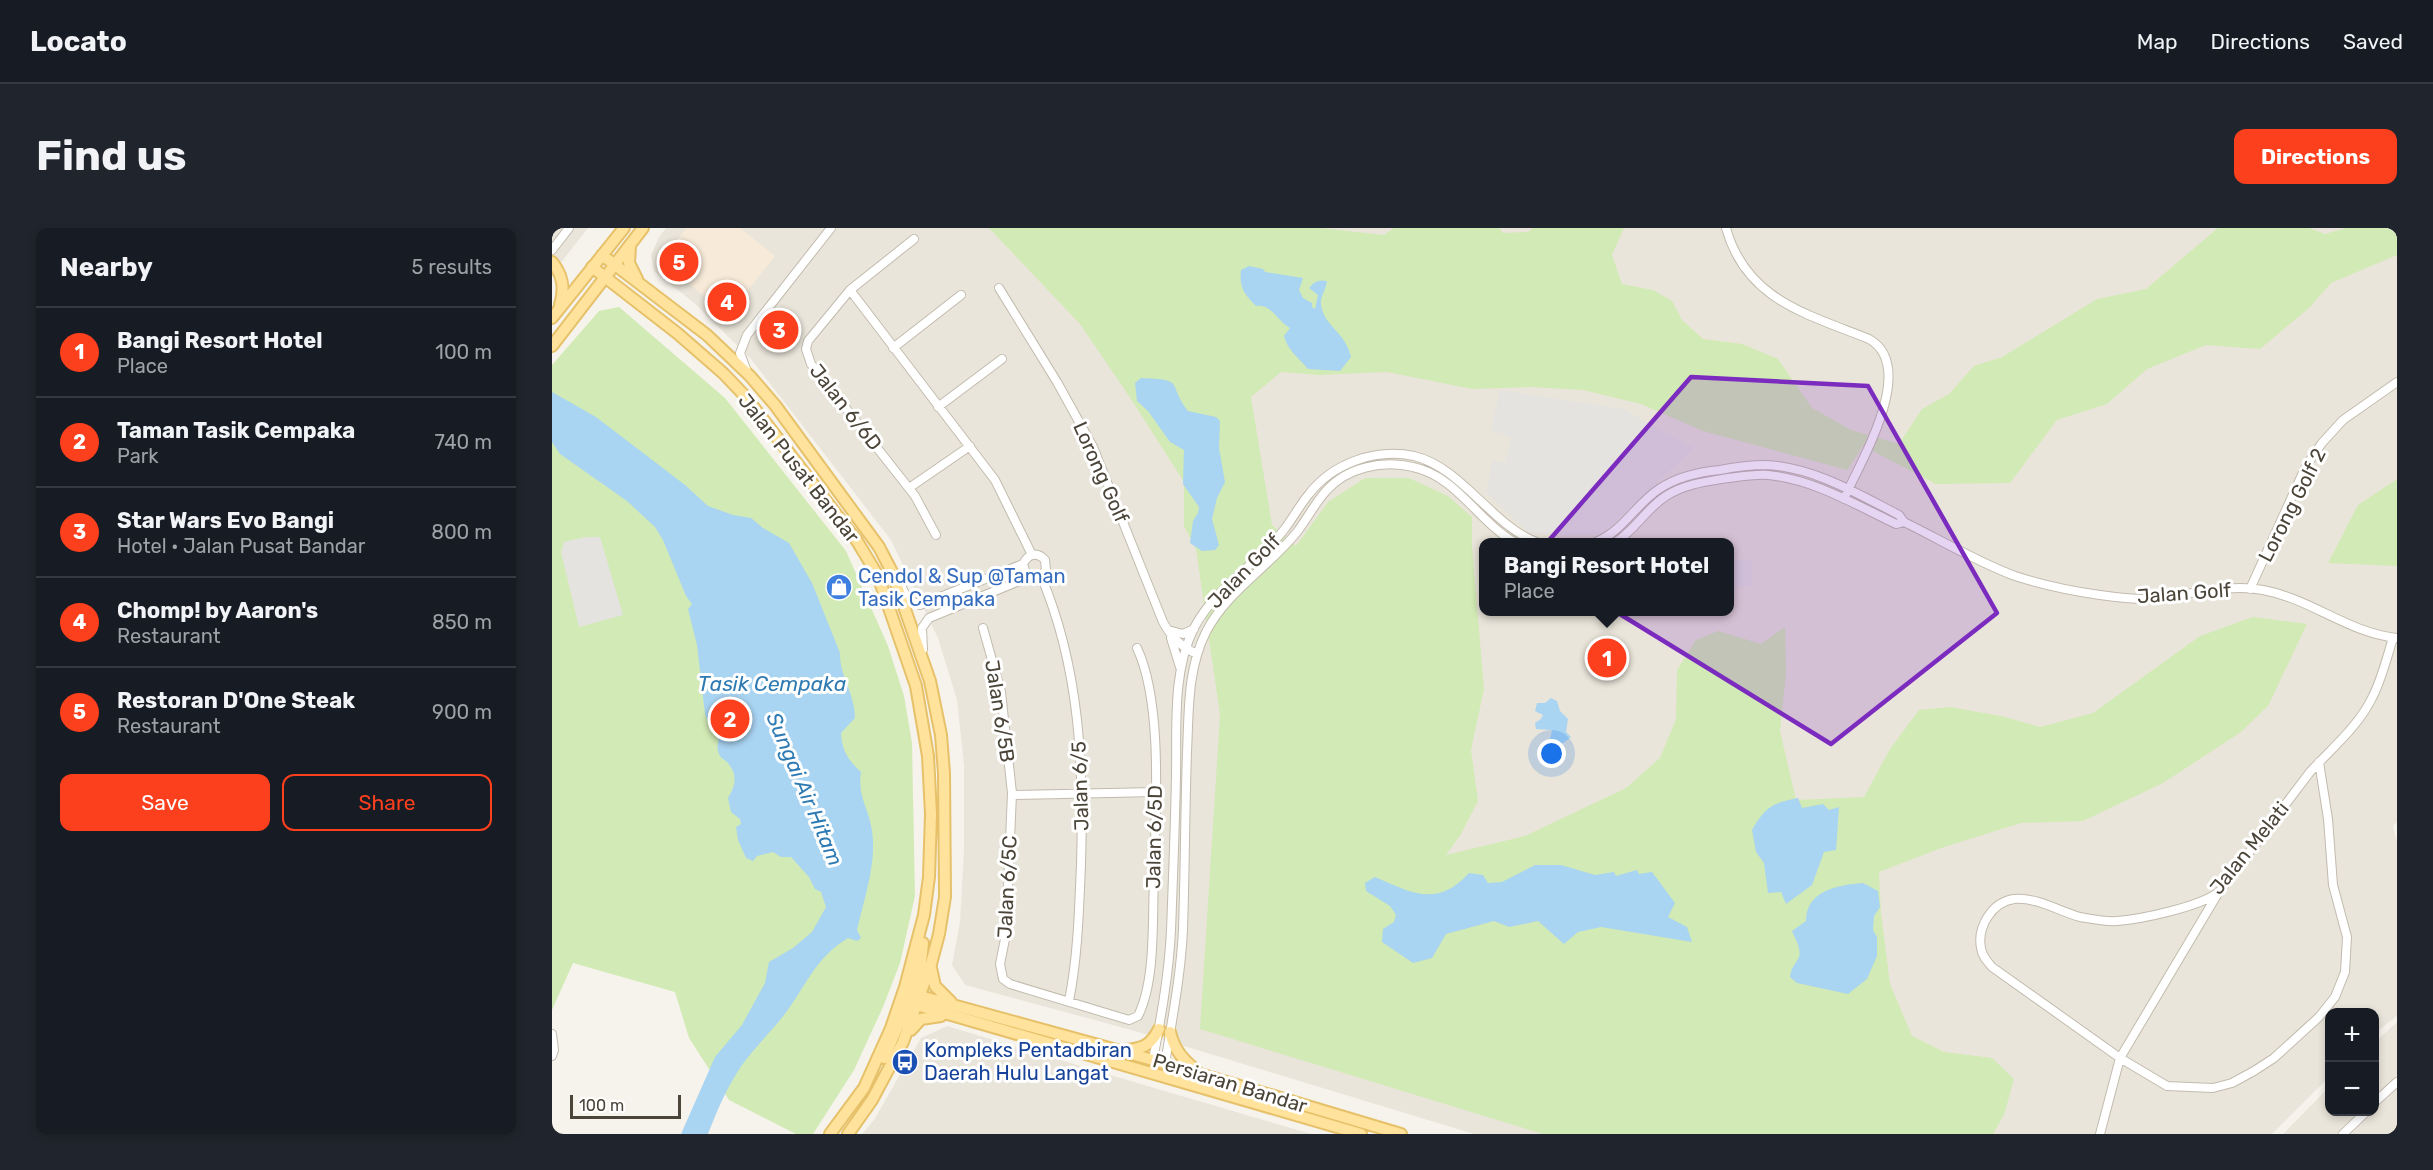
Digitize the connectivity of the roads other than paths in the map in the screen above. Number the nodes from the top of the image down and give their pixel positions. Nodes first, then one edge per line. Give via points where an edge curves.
1 (569, 228) edge
2 (624, 228) edge
3 (643, 228) edge
4 (831, 228) edge
5 (1726, 228) edge
6 (914, 239) dead end
7 (631, 243) junction
8 (552, 250) edge
9 (602, 255) junction
10 (552, 262) edge
11 (615, 265) junction
12 (592, 267) junction
13 (605, 277) junction
14 (643, 287) junction
15 (999, 288) dead end
16 (850, 290) junction
17 (961, 295) dead end
18 (591, 296) junction
19 (634, 299) junction
20 (555, 314) edge
21 (552, 346) edge
22 (893, 348) junction
23 (1002, 359) dead end
24 (750, 376) junction
25 (2397, 382) edge
26 (938, 407) junction
27 (970, 446) junction
28 (1785, 467) junction
29 (1782, 477) junction
30 (909, 488) junction
31 (1849, 489) junction
32 (1845, 500) junction
33 (1904, 522) junction
34 (936, 535) dead end
35 (1508, 538) edge
36 (1526, 538) edge
37 (1604, 538) edge
38 (1623, 538) edge
39 (1032, 555) junction
40 (1023, 564) junction
41 (892, 572) junction
42 (1029, 576) junction
43 (1041, 576) junction
44 (2250, 589) junction
45 (983, 628) dead end
46 (1194, 629) junction
47 (1168, 631) junction
48 (2395, 638) edge
49 (1137, 648) dead end
50 (1185, 649) junction
51 (1197, 654) junction
52 (1181, 668) junction
53 (930, 681) junction
54 (2319, 762) junction
55 (1083, 792) junction
56 (1156, 792) junction
57 (1012, 795) junction
58 (2218, 892) junction
59 (924, 915) junction
60 (1183, 931) junction
61 (1171, 932) junction
62 (931, 964) junction
63 (916, 1000) junction
64 (1069, 1001) junction
65 (954, 1004) junction
66 (956, 1016) junction
67 (1164, 1031) junction
68 (552, 1034) edge
69 (903, 1042) junction
70 (1116, 1050) junction
71 (1074, 1051) junction
72 (552, 1056) edge
73 (2120, 1058) junction
74 (1158, 1064) junction
75 (1204, 1076) junction
76 (2397, 1082) edge
77 (864, 1088) junction
78 (1230, 1097) junction
79 (2379, 1098) edge
80 (2362, 1116) edge
81 (858, 1121) junction
82 (830, 1134) edge
83 (838, 1134) edge
84 (848, 1134) edge
85 (1361, 1134) edge
86 (1401, 1134) edge
87 (2100, 1134) edge
88 (2343, 1134) edge

1 - 8 street
2 - 9 main road
3 - 7 main road
4 - 24 street, Jalan Pusat Bandar via 747,334 740,356
5 - 31 street via 1739,262 1765,291 1800,311 1869,339 1884,354 1887,376 1883,410
6 - 16 street, Jalan 6/6D
7 - 11 main road
7 - 14 main road via 630,267
9 - 11 main road, Jalan Pusat Bandar
9 - 12 main road
10 - 20 main road via 563,285
11 - 13 main road
11 - 14 main road, Jalan Pusat Bandar
12 - 13 main road, Jalan Pusat Bandar
12 - 20 main road
13 - 18 main road
13 - 19 main road, Jalan Pusat Bandar
14 - 24 main road, Jalan Pusat Bandar via 707,335
15 - 47 street, Lorong Golf via 1093,447 1150,595
16 - 22 street
16 - 30 street, Jalan 6/6D via 808,342 807,357
17 - 22 street
18 - 19 main road via 612,291
18 - 21 main road
19 - 59 main road, Jalan Pusat Bandar via 745,396 857,541 878,576 916,686 928,756 931,814
22 - 26 street
23 - 26 street
24 - 41 main road, Jalan Pusat Bandar via 864,524
25 - 44 street, Lorong Golf 2 via 2343,420 2322,443 2306,466
26 - 27 street
27 - 30 street
27 - 39 street via 995,480
28 - 29 street
28 - 31 street, Jalan Golf
28 - 37 street, Jalan Golf via 1746,466 1678,479 1658,490
29 - 32 street, Jalan Golf
29 - 38 street, Jalan Golf via 1753,475 1683,488 1660,501
30 - 34 street, Jalan 6/6D
31 - 32 street
31 - 33 street, Jalan Golf via 1899,514
32 - 33 street, Jalan Golf via 1896,524
33 - 44 street, Jalan Golf via 2013,575 2077,592 2144,599
35 - 51 street, Jalan Golf via 1434,474 1398,465 1362,468 1324,493 1287,544 1217,614
36 - 46 street, Jalan Golf via 1430,463 1399,454 1377,454 1345,465 1318,484 1282,532 1218,594
39 - 40 street
39 - 43 street via 1042,556 1046,563
40 - 41 street via 920,605 908,599
40 - 42 street
41 - 53 main road, Jalan Pusat Bandar
42 - 43 street
42 - 53 street via 924,623 921,634
43 - 55 street, Jalan 6/5 via 1074,689
44 - 48 street, Jalan Golf via 2286,596 2360,630
45 - 57 street, Jalan 6/5B via 1001,692
46 - 47 street via 1178,634
46 - 50 street, Jalan Golf
47 - 50 street, Lorong Golf
47 - 52 street
48 - 54 street, Jalan Melati via 2363,714
49 - 56 street, Jalan 6/5D via 1150,696
50 - 51 street, Lorong Golf
50 - 52 street, Jalan Golf
51 - 60 street, Jalan Golf via 1190,697
52 - 61 street, Jalan Golf
53 - 62 main road, Jalan Pusat Bandar via 942,745 946,848 945,897
54 - 58 street, Jalan Melati
54 - 73 street, Jalan Melati via 2333,885 2347,937 2345,972 2335,997 2274,1058 2232,1083 2213,1089 2167,1086
55 - 56 street
55 - 57 street
55 - 64 street, Jalan 6/5 via 1078,940
56 - 64 street, Jalan 6/5D via 1152,952 1144,1005 1138,1016 1129,1020
57 - 64 street, Jalan 6/5C via 1006,934 1000,964 1004,979
58 - 73 street
58 - 73 street, Jalan Melati via 2209,900 2188,906 2116,921 2079,917 2035,901 2011,900 1992,910 1980,947 1984,958
59 - 63 main road
59 - 77 main road, Jalan Pusat Bandar via 897,1013
60 - 61 street
60 - 67 street, Jalan Golf via 1178,985
61 - 67 street, Jalan Golf
62 - 63 main road, Jalan Pusat Bandar
62 - 65 main road via 935,986
63 - 65 main road, Persiaran Bandar
63 - 66 main road, Persiaran Bandar
63 - 69 main road, Jalan Pusat Bandar
63 - 77 main road
65 - 70 main road, Persiaran Bandar
66 - 69 main road via 924,1018
66 - 71 main road, Persiaran Bandar
67 - 70 main road via 1145,1047
67 - 74 street, Jalan Golf
67 - 75 main road via 1186,1063
68 - 72 street
69 - 81 main road, Jalan Pusat Bandar
70 - 74 main road, Persiaran Bandar
71 - 74 main road
71 - 78 main road, Persiaran Bandar
73 - 87 street
74 - 75 main road, Persiaran Bandar
74 - 78 main road
75 - 86 main road, Persiaran Bandar
76 - 79 street
77 - 82 main road, Jalan Pusat Bandar
78 - 85 main road, Persiaran Bandar
80 - 88 street
81 - 83 main road via 849,1121
81 - 84 main road, Jalan Pusat Bandar

